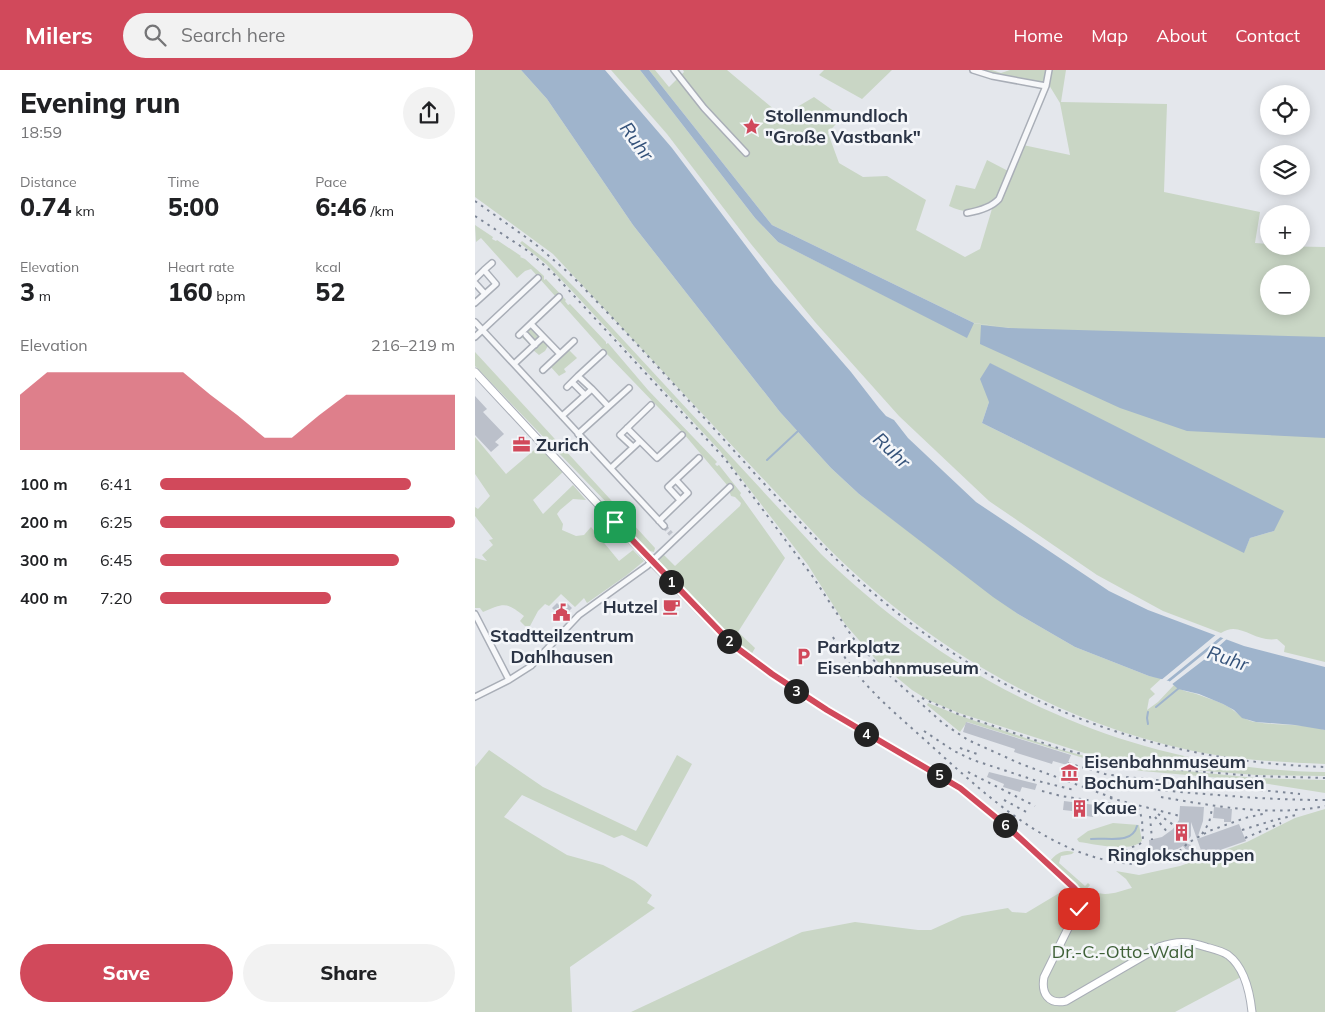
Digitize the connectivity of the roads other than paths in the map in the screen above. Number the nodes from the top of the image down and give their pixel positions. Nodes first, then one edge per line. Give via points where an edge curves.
1 (674, 70) edge
2 (973, 70) edge
3 (1049, 70) edge
4 (1046, 86) junction
5 (746, 153) dead end
6 (967, 213) dead end
7 (492, 262) dead end
8 (484, 270) junction
9 (475, 278) edge
10 (538, 278) dead end
11 (475, 283) edge
12 (485, 294) junction
13 (559, 297) dead end
14 (475, 303) edge
15 (475, 322) edge
16 (531, 324) junction
17 (483, 330) junction
18 (519, 335) dead end
19 (526, 336) dead end
20 (475, 337) edge
21 (543, 337) junction
22 (574, 340) dead end
23 (535, 345) junction
24 (603, 353) dead end
25 (560, 354) junction
26 (514, 364) junction
27 (543, 370) dead end
28 (475, 372) edge
29 (578, 376) junction
30 (572, 382) junction
31 (567, 387) dead end
32 (629, 388) dead end
33 (592, 389) junction
34 (585, 395) junction
35 (651, 405) dead end
36 (608, 406) junction
37 (562, 416) junction
38 (627, 428) junction
39 (578, 434) junction
40 (682, 435) dead end
41 (640, 441) junction
42 (633, 447) junction
43 (699, 458) dead end
44 (611, 468) junction
45 (676, 480) junction
46 (730, 486) dead end
47 (680, 500) junction
48 (659, 521) junction
49 (664, 526) tunnel mouth
50 (651, 562) junction
51 (475, 614) edge
52 (509, 680) junction
53 (475, 697) edge
54 (1252, 1012) edge

1 - 5 street
2 - 4 street
3 - 4 street
4 - 6 street via 999,199 978,211
7 - 8 street
8 - 9 street
8 - 12 street via 496,284
10 - 17 street
11 - 12 street
12 - 14 street
13 - 16 street
15 - 17 street
16 - 18 street
16 - 21 street
17 - 20 street
17 - 26 street
19 - 23 street
21 - 23 street
21 - 25 street
22 - 25 street
23 - 26 street
24 - 29 street
25 - 27 street
26 - 37 street
28 - 50 street
29 - 30 street
29 - 33 street
30 - 31 street
30 - 34 street
32 - 36 street
33 - 34 street
33 - 36 street
34 - 37 street
35 - 38 street
36 - 39 street
37 - 39 street
38 - 41 street
38 - 42 street via 620,435
39 - 44 street
40 - 41 street via 657,458
41 - 42 street
42 - 44 street
43 - 45 street
44 - 48 street
45 - 47 street via 668,488
45 - 47 street via 688,493
46 - 50 street via 673,536
47 - 48 street
48 - 49 street
50 - 52 street via 587,608 531,666
50 - 54 street via 737,648 827,710 960,788 1074,888 1081,896 1081,902 1044,977 1043,988 1047,998 1058,1003 1070,1000 1159,947 1179,942 1194,943 1224,953 1235,962 1243,976
51 - 52 street
52 - 53 street

